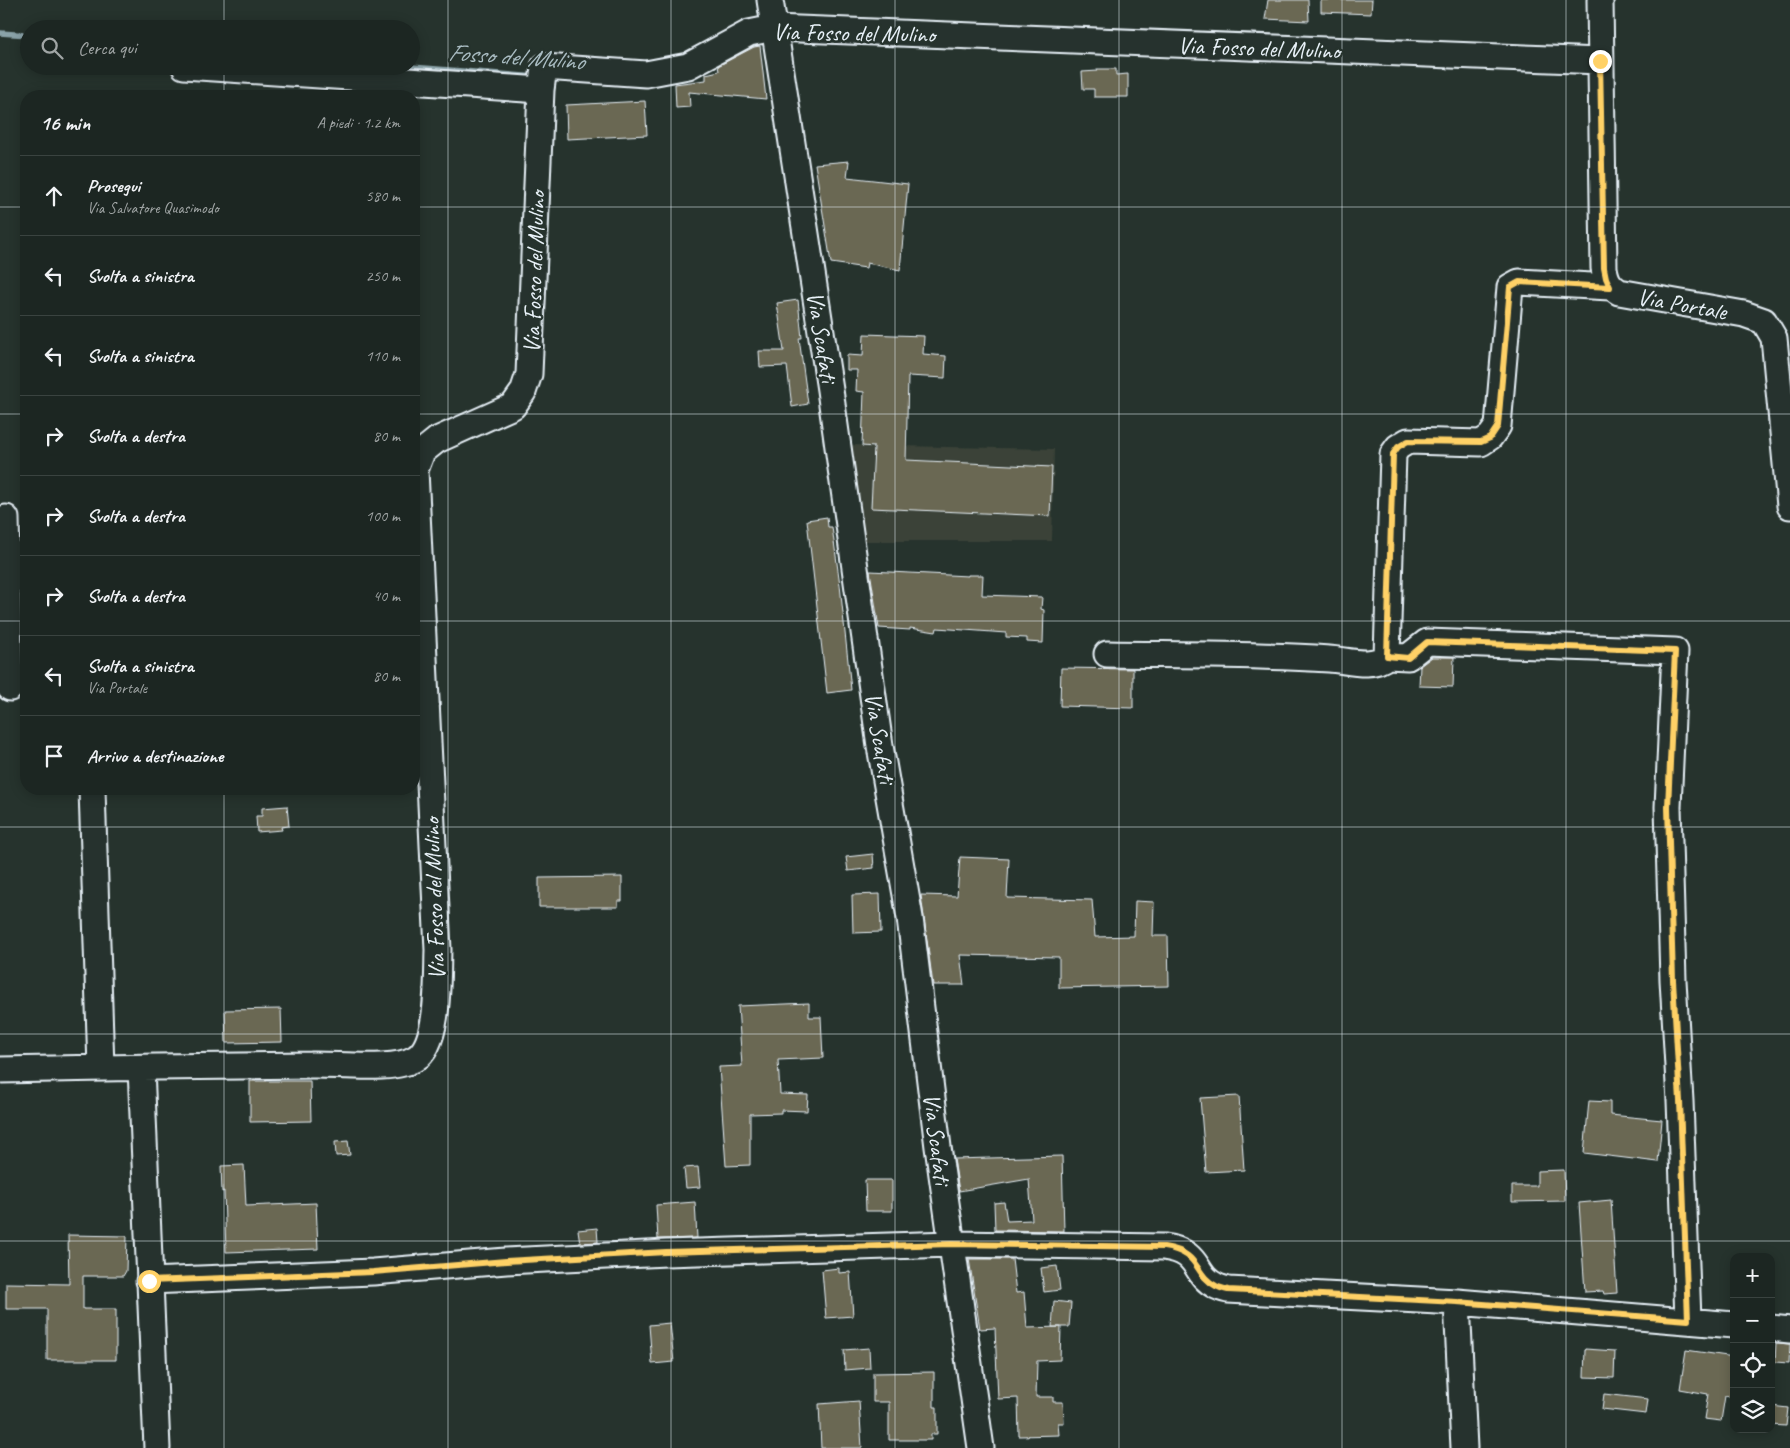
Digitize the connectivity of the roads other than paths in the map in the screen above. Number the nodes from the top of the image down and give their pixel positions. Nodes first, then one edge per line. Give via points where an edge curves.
1 (770, 0) edge
2 (1600, 0) edge
3 (774, 28) junction
4 (1600, 61) junction
5 (420, 74) edge
6 (543, 78) junction
7 (1610, 287) junction
8 (420, 457) edge
9 (1790, 506) edge
10 (6, 518) dead end
11 (420, 574) edge
12 (1107, 654) dead end
13 (1387, 656) junction
14 (12, 688) edge
15 (92, 795) edge
16 (101, 1068) junction
17 (141, 1068) junction
18 (0, 1070) edge
19 (951, 1244) junction
20 (149, 1281) junction
21 (1457, 1302) junction
22 (1688, 1320) junction
23 (1730, 1324) edge
24 (1775, 1328) edge
25 (1790, 1330) edge
26 (157, 1448) edge
27 (981, 1448) edge
28 (1464, 1448) edge

1 - 3 street, Via Scafati
2 - 4 street, Via Portale
3 - 4 street, Via Fosso del Mulino
3 - 6 street, Via Fosso del Mulino via 749,33 688,66 646,74
3 - 19 street, Via Scafati via 830,390 880,746 910,918
4 - 7 street, Via Portale via 1604,268
5 - 6 street
6 - 8 street, Via Fosso del Mulino via 529,374 523,392 513,406 437,440
7 - 9 street, Via Portale via 1631,295 1744,314 1764,321 1774,338
7 - 13 street via 1519,282 1510,287 1498,426 1490,438 1481,442 1408,441 1393,454
10 - 14 street
11 - 17 street, Via Fosso del Mulino via 438,950 435,1021 426,1047 416,1058 393,1066 315,1064
12 - 13 street via 1304,657 1369,663 1380,662
13 - 22 street via 1408,658 1427,642 1675,651 1668,816
15 - 16 street
16 - 17 street, Via Fosso del Mulino
16 - 18 street, Via Fosso del Mulino
17 - 20 street
19 - 20 street via 666,1252 373,1272
19 - 21 street via 1164,1247 1189,1255 1206,1278 1228,1290
19 - 27 street, Via Scafati
20 - 26 street
21 - 22 street
21 - 28 street
22 - 23 street
24 - 25 street

